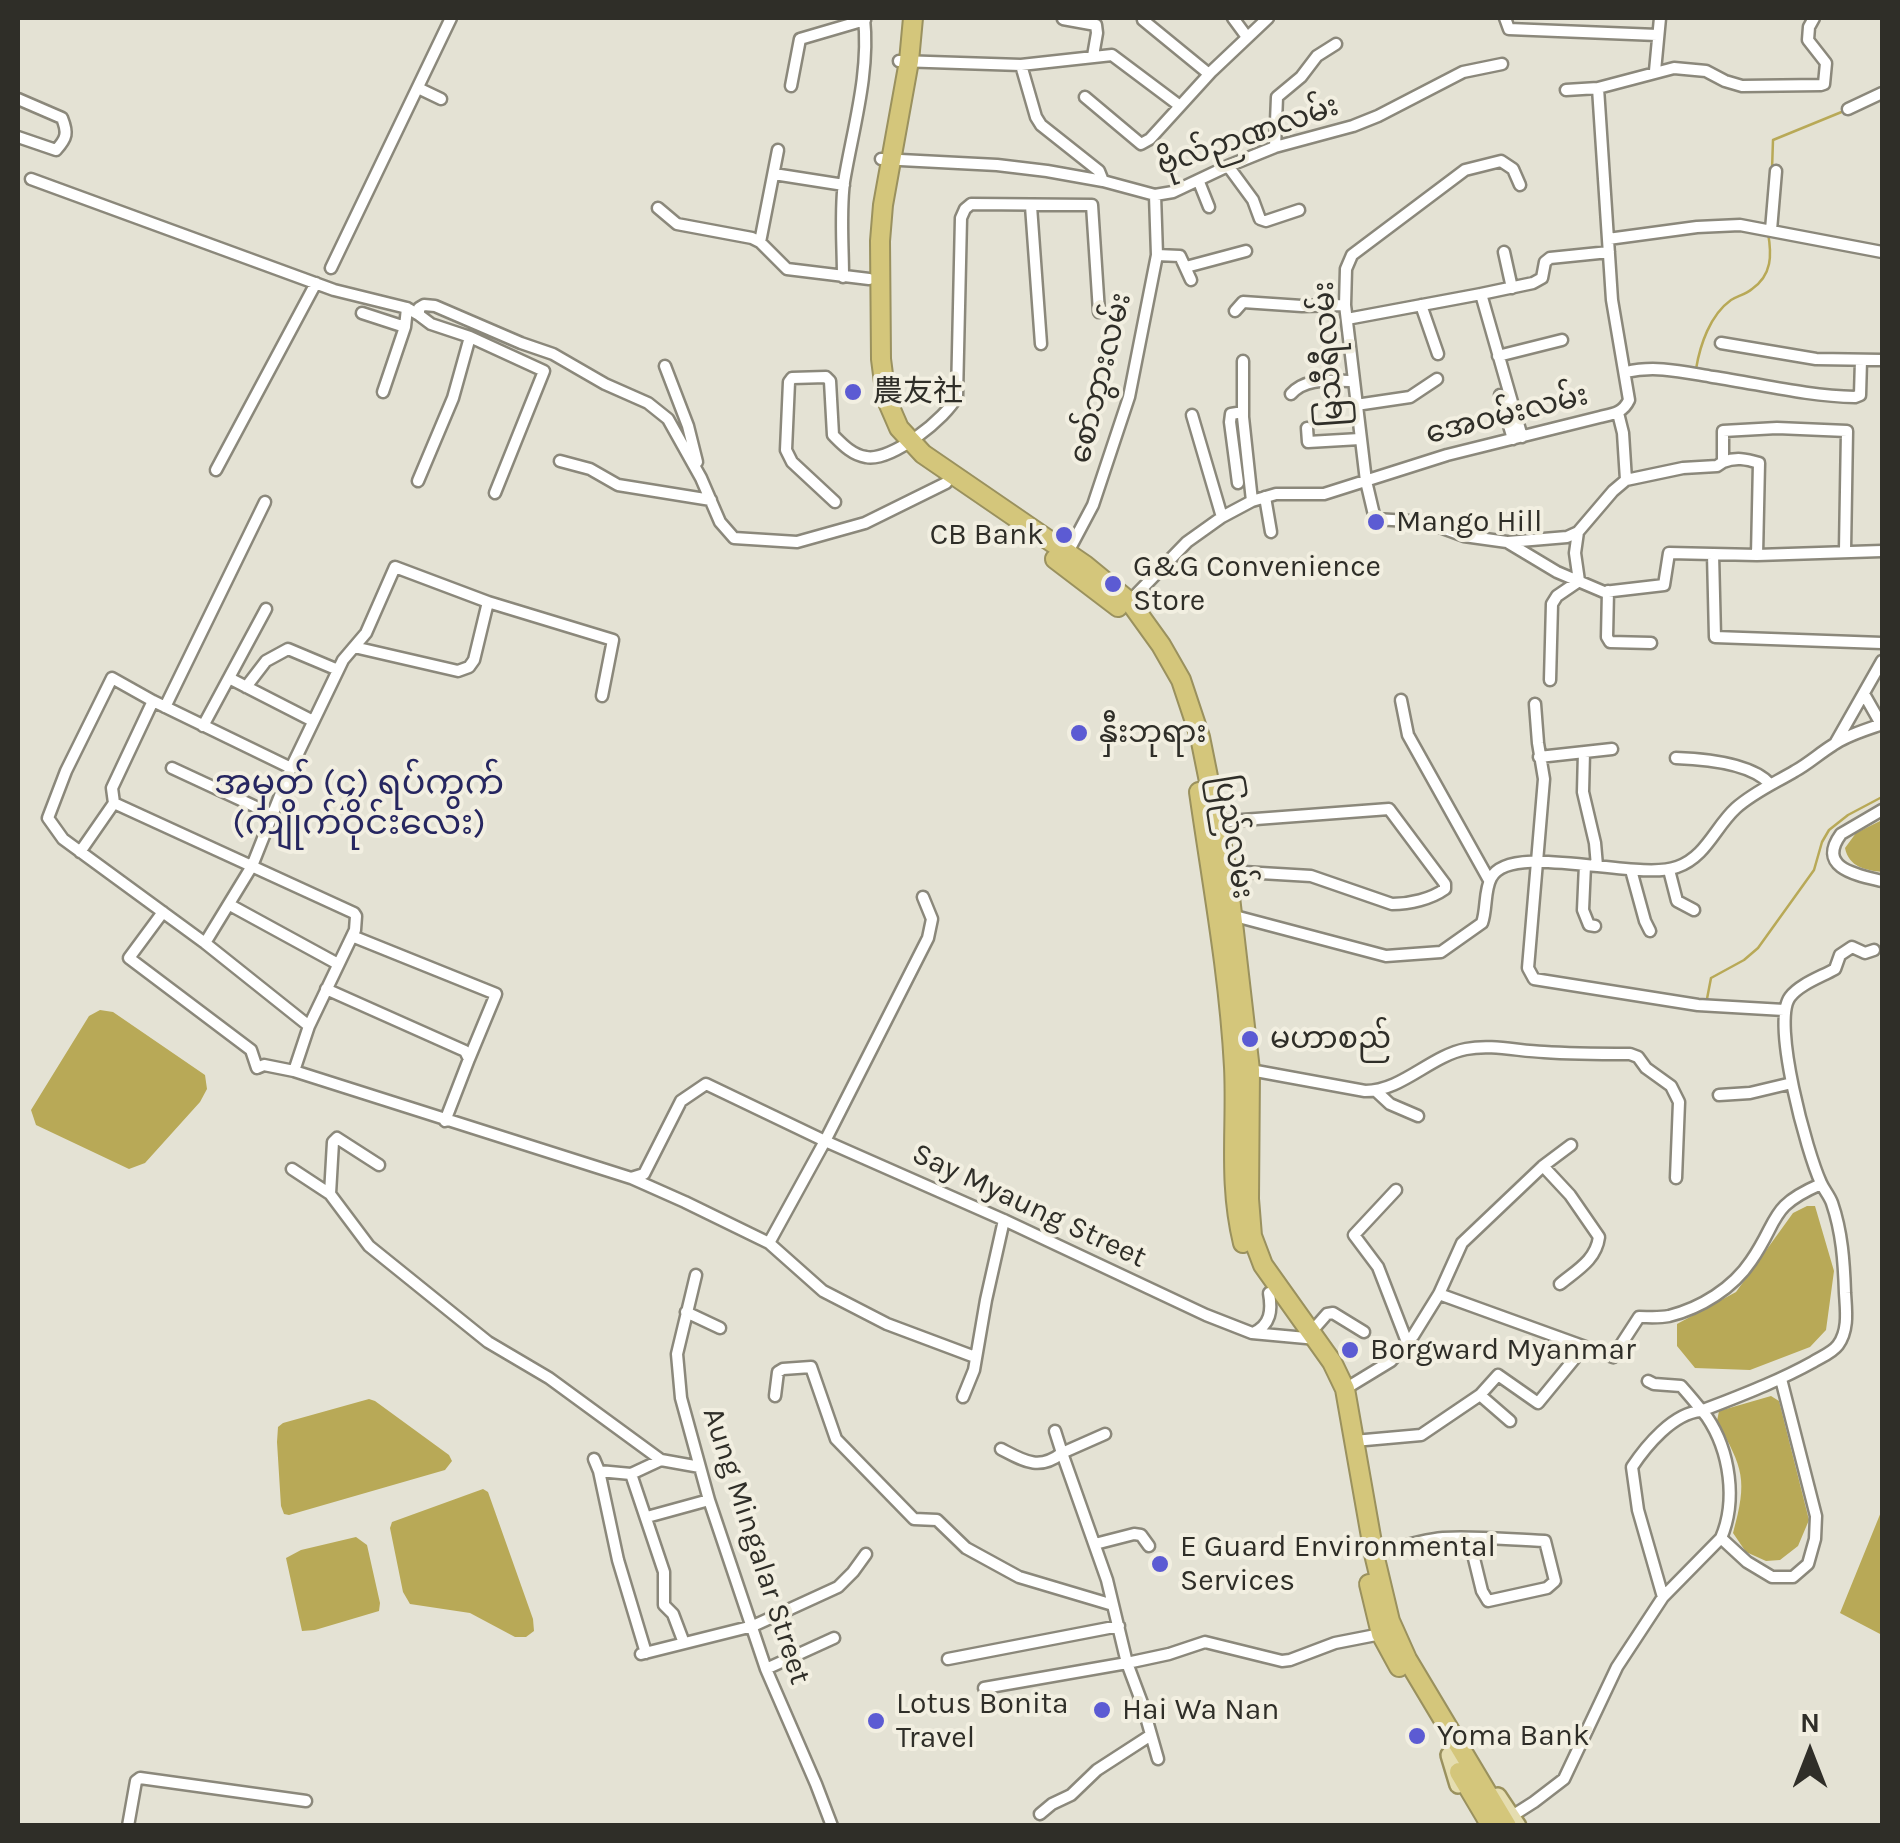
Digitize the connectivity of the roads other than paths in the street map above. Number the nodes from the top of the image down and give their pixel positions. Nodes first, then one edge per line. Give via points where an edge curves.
1 (452, 18) edge
2 (903, 18) edge
3 (913, 18) edge
4 (1233, 18) edge
5 (1268, 18) edge
6 (1505, 18) edge
7 (1660, 18) edge
8 (1814, 18) edge
9 (864, 19) edge
10 (1063, 19) edge
11 (1143, 20) dead end
12 (1546, 23) edge
13 (1657, 35) junction
14 (1246, 36) junction
15 (1336, 44) dead end
16 (1094, 56) junction
17 (904, 61) junction
18 (1502, 64) dead end
19 (1020, 65) junction
20 (1655, 71) junction
21 (1209, 74) junction
22 (791, 86) dead end
23 (418, 88) junction
24 (1598, 88) junction
25 (1566, 90) dead end
26 (1882, 93) edge
27 (1085, 97) dead end
28 (441, 98) dead end
29 (18, 99) edge
30 (1180, 106) junction
31 (1848, 109) dead end
32 (18, 137) edge
33 (1275, 147) junction
34 (778, 150) dead end
35 (886, 160) junction
36 (1228, 166) junction
37 (1776, 170) dead end
38 (774, 174) junction
39 (31, 180) dead end
40 (1103, 181) junction
41 (1198, 182) junction
42 (844, 185) junction
43 (1520, 185) dead end
44 (1154, 196) junction
45 (1031, 206) junction
46 (1209, 207) dead end
47 (658, 208) dead end
48 (1299, 210) dead end
49 (1768, 229) junction
50 (1608, 239) junction
51 (760, 242) junction
52 (1246, 251) dead end
53 (1504, 252) dead end
54 (1610, 252) junction
55 (1882, 252) edge
56 (1156, 255) junction
57 (1186, 267) junction
58 (331, 268) dead end
59 (844, 277) junction
60 (869, 279) junction
61 (1191, 280) dead end
62 (316, 283) junction
63 (1512, 288) junction
64 (1481, 294) junction
65 (1345, 305) junction
66 (1421, 305) junction
67 (408, 308) junction
68 (1234, 311) dead end
69 (1099, 312) dead end
70 (362, 313) dead end
71 (419, 314) junction
72 (1346, 319) junction
73 (405, 327) junction
74 (470, 337) junction
75 (1562, 340) dead end
76 (1721, 343) dead end
77 (1042, 344) dead end
78 (1438, 354) dead end
79 (1498, 356) junction
80 (1862, 360) junction
81 (1882, 360) edge
82 (1244, 361) dead end
83 (665, 366) dead end
84 (1626, 372) junction
85 (1437, 379) dead end
86 (1353, 381) junction
87 (383, 392) dead end
88 (1291, 394) dead end
89 (1500, 396) dead end
90 (1356, 405) junction
91 (1243, 412) junction
92 (1618, 413) junction
93 (1192, 415) dead end
94 (1307, 428) dead end
95 (1517, 438) junction
96 (1360, 439) junction
97 (906, 443) junction
98 (560, 461) dead end
99 (1722, 462) junction
100 (216, 470) dead end
101 (701, 478) junction
102 (949, 478) junction
103 (1366, 480) junction
104 (1626, 480) junction
105 (418, 481) dead end
106 (1238, 483) dead end
107 (495, 493) dead end
108 (1265, 497) junction
109 (711, 500) junction
110 (1252, 501) junction
111 (265, 502) dead end
112 (835, 502) dead end
113 (1222, 517) junction
114 (1271, 532) dead end
115 (1578, 532) junction
116 (1507, 542) junction
117 (1845, 550) junction
118 (1882, 551) edge
119 (1713, 554) junction
120 (1757, 555) junction
121 (1064, 559) junction
122 (1579, 581) junction
123 (1608, 591) junction
124 (488, 602) junction
125 (1126, 606) junction
126 (266, 608) dead end
127 (1882, 642) edge
128 (1651, 643) dead end
129 (354, 648) junction
130 (1882, 661) edge
131 (338, 670) junction
132 (229, 678) junction
133 (1550, 680) dead end
134 (246, 687) junction
135 (1864, 694) junction
136 (602, 696) dead end
137 (1402, 700) dead end
138 (153, 701) junction
139 (1535, 704) dead end
140 (164, 707) junction
141 (314, 721) junction
142 (1882, 724) edge
143 (204, 726) junction
144 (1836, 743) junction
145 (1612, 749) dead end
146 (1584, 752) junction
147 (1539, 756) junction
148 (1676, 758) dead end
149 (172, 768) dead end
150 (291, 768) junction
151 (1770, 784) junction
152 (114, 803) junction
153 (1882, 810) edge
154 (271, 814) junction
155 (1216, 822) junction
156 (80, 852) junction
157 (1538, 861) junction
158 (252, 866) junction
159 (1591, 866) junction
160 (1631, 870) junction
161 (1669, 870) junction
162 (1226, 872) junction
163 (1489, 880) junction
164 (1882, 881) edge
165 (924, 897) dead end
166 (230, 905) junction
167 (1694, 910) dead end
168 (163, 912) junction
169 (1225, 914) junction
170 (1595, 926) dead end
171 (1650, 931) dead end
172 (352, 936) junction
173 (206, 943) junction
174 (1874, 950) dead end
175 (338, 964) junction
176 (326, 989) junction
177 (1784, 1010) junction
178 (308, 1026) junction
179 (469, 1059) junction
180 (1242, 1068) junction
181 (294, 1071) junction
182 (1792, 1082) junction
183 (1376, 1091) junction
184 (1719, 1095) dead end
185 (1418, 1116) dead end
186 (445, 1121) junction
187 (825, 1141) junction
188 (1571, 1145) dead end
189 (379, 1165) dead end
190 (1544, 1166) junction
191 (292, 1169) dead end
192 (631, 1178) junction
193 (1676, 1178) dead end
194 (1821, 1184) junction
195 (1396, 1190) dead end
196 (330, 1194) junction
197 (1004, 1220) junction
198 (769, 1243) junction
199 (696, 1275) dead end
200 (1560, 1284) dead end
201 (1270, 1293) junction
202 (1439, 1294) junction
203 (686, 1312) junction
204 (720, 1328) dead end
205 (1364, 1332) dead end
206 (1252, 1333) junction
207 (1311, 1337) junction
208 (1407, 1342) junction
209 (976, 1357) junction
210 (1575, 1358) dead end
211 (1781, 1379) junction
212 (1648, 1381) dead end
213 (1345, 1389) junction
214 (1480, 1395) junction
215 (775, 1396) dead end
216 (963, 1397) dead end
217 (1700, 1410) junction
218 (1510, 1421) dead end
219 (1056, 1431) dead end
220 (1104, 1434) dead end
221 (1354, 1442) junction
222 (1001, 1449) dead end
223 (1062, 1453) junction
224 (594, 1459) dead end
225 (661, 1460) junction
226 (700, 1467) junction
227 (600, 1472) junction
228 (631, 1474) junction
229 (708, 1500) junction
230 (647, 1517) junction
231 (1469, 1538) junction
232 (1721, 1538) junction
233 (1095, 1544) junction
234 (1149, 1546) dead end
235 (866, 1554) dead end
236 (1374, 1554) junction
237 (1663, 1597) junction
238 (1113, 1605) junction
239 (753, 1626) junction
240 (1119, 1626) junction
241 (1387, 1632) junction
242 (834, 1638) dead end
243 (684, 1643) junction
244 (948, 1659) dead end
245 (1127, 1662) junction
246 (766, 1669) junction
247 (984, 1688) dead end
248 (1151, 1735) junction
249 (1454, 1752) junction
250 (1158, 1759) dead end
251 (1471, 1781) junction
252 (306, 1802) dead end
253 (1040, 1814) dead end
254 (1512, 1822) edge
255 (128, 1826) edge
256 (832, 1826) edge
257 (1483, 1826) edge
258 (1491, 1826) edge

1 - 23 street
2 - 17 highway, ပြည်လမ်း
3 - 17 highway, ပြည်လမ်း
4 - 14 street
5 - 14 street
6 - 12 street via 1509,29
7 - 13 street
8 - 20 street via 1808,40 1826,63 1821,85 1742,86 1692,68
9 - 22 street via 800,39
9 - 42 street via 864,64
10 - 16 street via 1096,26
11 - 21 street
12 - 13 street
13 - 20 street
14 - 21 street
15 - 33 street via 1277,96
16 - 19 street
16 - 30 street via 1112,55
17 - 19 street
17 - 35 highway, ပြည်လမ်း
18 - 33 street, ဗိုလ်ဉာဏလမ်း via 1463,72 1353,126
19 - 40 street via 1040,125
20 - 24 street
21 - 30 street
23 - 28 street
23 - 58 street
24 - 25 street
24 - 50 street, အေဝမ်းလမ်း
26 - 31 street
27 - 30 street via 1140,144
29 - 32 street via 62,118 67,130 56,150
33 - 36 street, ဗိုလ်ဉာဏလမ်း
34 - 38 street
35 - 40 street, ဗိုလ်ဉာဏလမ်း via 997,164
35 - 60 highway, ပြည်လမ်း via 873,204
35 - 97 highway, ပြည်လမ်း via 881,360 886,398
36 - 41 street, ဗိုလ်ဉာဏလမ်း
36 - 48 street via 1260,219
37 - 49 street
38 - 42 street
38 - 51 street
39 - 62 street
40 - 44 street, ဗိုလ်ဉာဏလမ်း
41 - 44 street, ဗိုလ်ဉာဏလမ်း
41 - 46 street
42 - 59 street
43 - 65 street, မြသီရီလမ်း via 1501,161 1448,180 1352,255
44 - 56 street, စော်ဘွားလမ်း
45 - 69 street via 1092,205
45 - 77 street
45 - 97 street via 971,204 961,218 957,396 935,424
47 - 51 street via 677,224
49 - 50 street via 1717,225
49 - 55 street
50 - 54 street, အေဝမ်းလမ်း
51 - 59 street via 787,269
52 - 57 street
53 - 63 street
54 - 63 street via 1550,258 1542,278
54 - 84 street, အေဝမ်းလမ်း
56 - 57 street via 1180,256
56 - 121 street, စော်ဘွားလမ်း via 1123,417 1093,504
57 - 61 street
59 - 60 street
60 - 97 highway, ပြည်လမ်း via 876,400 890,434
62 - 67 street
62 - 100 street
63 - 64 street
64 - 66 street
64 - 79 street
65 - 68 street via 1244,302
65 - 72 street, မြသီရီလမ်း
66 - 72 street
66 - 78 street
67 - 71 street
67 - 73 street
70 - 73 street
71 - 74 street
71 - 101 street via 424,305 436,306 553,354 648,403 668,419
72 - 86 street, မြသီရီလမ်း
73 - 87 street
74 - 105 street
74 - 107 street via 544,371
75 - 79 street
76 - 80 street
79 - 95 street
80 - 81 street
80 - 84 street via 1855,397 1678,370
82 - 91 street
83 - 101 street
84 - 92 street, အေဝမ်းလမ်း via 1630,400
85 - 90 street via 1410,396
86 - 88 street via 1312,382
86 - 90 street, မြသီရီလမ်း
89 - 95 street
90 - 96 street, မြသီရီလမ်း
91 - 106 street via 1231,414 1230,422
91 - 110 street
92 - 95 street, အေဝမ်းလမ်း
92 - 104 street
93 - 113 street
94 - 96 street via 1308,442
95 - 103 street, အေဝမ်းလမ်း
96 - 103 street, မြသီရီလမ်း
97 - 102 highway, ပြည်လမ်း via 916,462
97 - 112 street via 874,458 846,448 833,435 830,380 792,378 786,450
98 - 109 street via 618,486
99 - 104 street
99 - 117 street via 1723,431 1846,431
99 - 120 street via 1760,463
101 - 109 street
102 - 109 street via 865,523 797,542 734,538
102 - 121 highway, ပြည်လမ်း
103 - 108 street, အေဝမ်းလမ်း via 1324,494
103 - 116 street, မြသီရီလမ်း via 1376,520 1426,522
104 - 115 street
108 - 110 street, အေဝမ်းလမ်း
108 - 114 street
110 - 113 street, အေဝမ်းလမ်း
111 - 140 street
113 - 125 street, အေဝမ်းလမ်း via 1186,542
115 - 116 street
115 - 122 street
116 - 122 street
117 - 118 street
117 - 120 street
119 - 120 street
119 - 123 street via 1669,554 1664,586
119 - 127 street via 1715,637
121 - 125 highway, ပြည်လမ်း
122 - 123 street
122 - 133 street via 1552,604
123 - 128 street via 1610,642
124 - 129 street via 474,660 464,669
124 - 129 street via 396,567
124 - 136 street via 613,640
125 - 155 highway, ပြည်လမ်း via 1162,645 1182,680
125 - 169 highway, ပြည်လမ်း via 1172,684
126 - 132 street
129 - 131 street
130 - 135 street
131 - 134 street via 288,650 266,661
131 - 141 street
132 - 134 street
132 - 143 street
134 - 141 street
135 - 142 street
135 - 144 street
137 - 163 street via 1408,736
138 - 140 street
138 - 152 street via 112,788
138 - 156 street via 112,678 66,771 48,818
139 - 147 street
140 - 143 street
141 - 150 street
142 - 144 street
143 - 150 street
144 - 151 street
145 - 146 street
146 - 147 street
146 - 159 street via 1583,792 1595,843
147 - 157 street via 1544,779
148 - 151 street via 1733,766
149 - 154 street
150 - 154 street
151 - 161 street via 1735,808 1696,855
152 - 156 street
152 - 158 street
153 - 164 street via 1841,834 1834,852 1843,869
154 - 158 street
155 - 162 highway, ပြည်လမ်း
155 - 162 street via 1392,811 1445,889 1392,904 1311,876
156 - 168 street
157 - 159 street
157 - 163 street via 1509,865
157 - 177 street via 1528,968 1534,979
158 - 166 street
158 - 172 street via 354,913
159 - 160 street
159 - 170 street via 1583,910
160 - 161 street
160 - 171 street
161 - 167 street via 1677,901
162 - 169 highway, ပြည်လမ်း
163 - 169 street via 1482,923 1441,952 1386,956
165 - 187 street via 932,919 928,938
166 - 173 street
166 - 175 street
168 - 173 street
168 - 181 street via 129,958 250,1050 257,1068
169 - 180 highway, ပြည်လမ်း
172 - 175 street
172 - 179 street via 496,994
173 - 178 street
174 - 177 street via 1852,948 1840,955 1835,969 1800,988
175 - 176 street
176 - 178 street
176 - 179 street via 455,1046
177 - 182 street
178 - 181 street
179 - 186 street
180 - 183 street
180 - 201 highway, ပြည်လမ်း via 1234,1197 1247,1255
180 - 207 highway, ပြည်လမ်း via 1252,1236 1263,1265
181 - 186 street
182 - 184 street
182 - 194 street
183 - 185 street
183 - 193 street via 1470,1048 1630,1054 1675,1092
186 - 192 street
187 - 192 street, Say Myaung Street via 706,1084 681,1101 644,1174
187 - 197 street, Say Myaung Street
187 - 198 street
188 - 190 street
189 - 196 street via 336,1138
190 - 200 street via 1599,1237 1596,1252
190 - 202 street via 1462,1243
191 - 196 street
192 - 198 street
194 - 202 street via 1784,1205 1752,1261 1717,1296 1672,1315 1639,1317 1614,1356
194 - 211 street via 1843,1248 1844,1333 1833,1350
195 - 208 street via 1354,1235 1378,1267
196 - 225 street via 369,1246 405,1277
197 - 206 street, Say Myaung Street
197 - 209 street
198 - 209 street via 823,1291
199 - 203 street, Aung Mingalar Street
201 - 206 street via 1272,1310
201 - 207 highway, ပြည်လမ်း
202 - 208 street
203 - 204 street
203 - 226 street, Aung Mingalar Street via 677,1354
205 - 207 street, Say Myaung Street via 1333,1313
206 - 207 street, Say Myaung Street
207 - 213 highway, ပြည်လမ်း
207 - 241 highway, ပြည်လမ်း via 1334,1395 1353,1503
208 - 213 street via 1391,1362
209 - 216 street
210 - 214 street via 1538,1403 1498,1375
211 - 217 street
211 - 232 street via 1816,1516 1808,1564 1793,1576 1772,1576
212 - 217 street via 1681,1386
213 - 221 highway, ပြည်လမ်း
214 - 218 street
214 - 221 street via 1421,1435
215 - 238 street via 778,1372 811,1367 836,1439 914,1519 938,1520 966,1548 1019,1577
217 - 232 street via 1724,1452 1730,1486
217 - 237 street via 1650,1441 1632,1467
219 - 223 street
220 - 223 street
221 - 236 highway, ပြည်လမ်း
222 - 223 street via 1036,1464
223 - 233 street
224 - 227 street
225 - 226 street
225 - 228 street
226 - 229 street, Aung Mingalar Street
227 - 228 street
227 - 243 street via 643,1654
228 - 230 street
229 - 230 street
229 - 239 street, Aung Mingalar Street
230 - 243 street via 664,1572 664,1606
231 - 231 street via 1488,1601 1555,1581 1545,1542
231 - 236 street
232 - 237 street
233 - 234 street via 1134,1534
233 - 238 street
235 - 239 street via 838,1586
236 - 241 highway, ပြည်လမ်း
237 - 254 street via 1617,1667 1564,1778
238 - 240 street
239 - 243 street
239 - 246 street, Aung Mingalar Street
240 - 244 street
240 - 245 street
241 - 245 street via 1282,1661 1205,1642
241 - 249 highway, ပြည်လမ်း
242 - 246 street
245 - 247 street
245 - 248 street
246 - 256 street, Aung Mingalar Street
248 - 250 street
248 - 253 street
249 - 251 highway, ပြည်လမ်း
249 - 254 main road, ပြည်လမ်း via 1486,1778
249 - 257 main road, ပြည်လမ်း via 1460,1790
251 - 254 highway, ပြည်လမ်း
251 - 258 highway, ပြည်လမ်း
252 - 255 street via 140,1778

